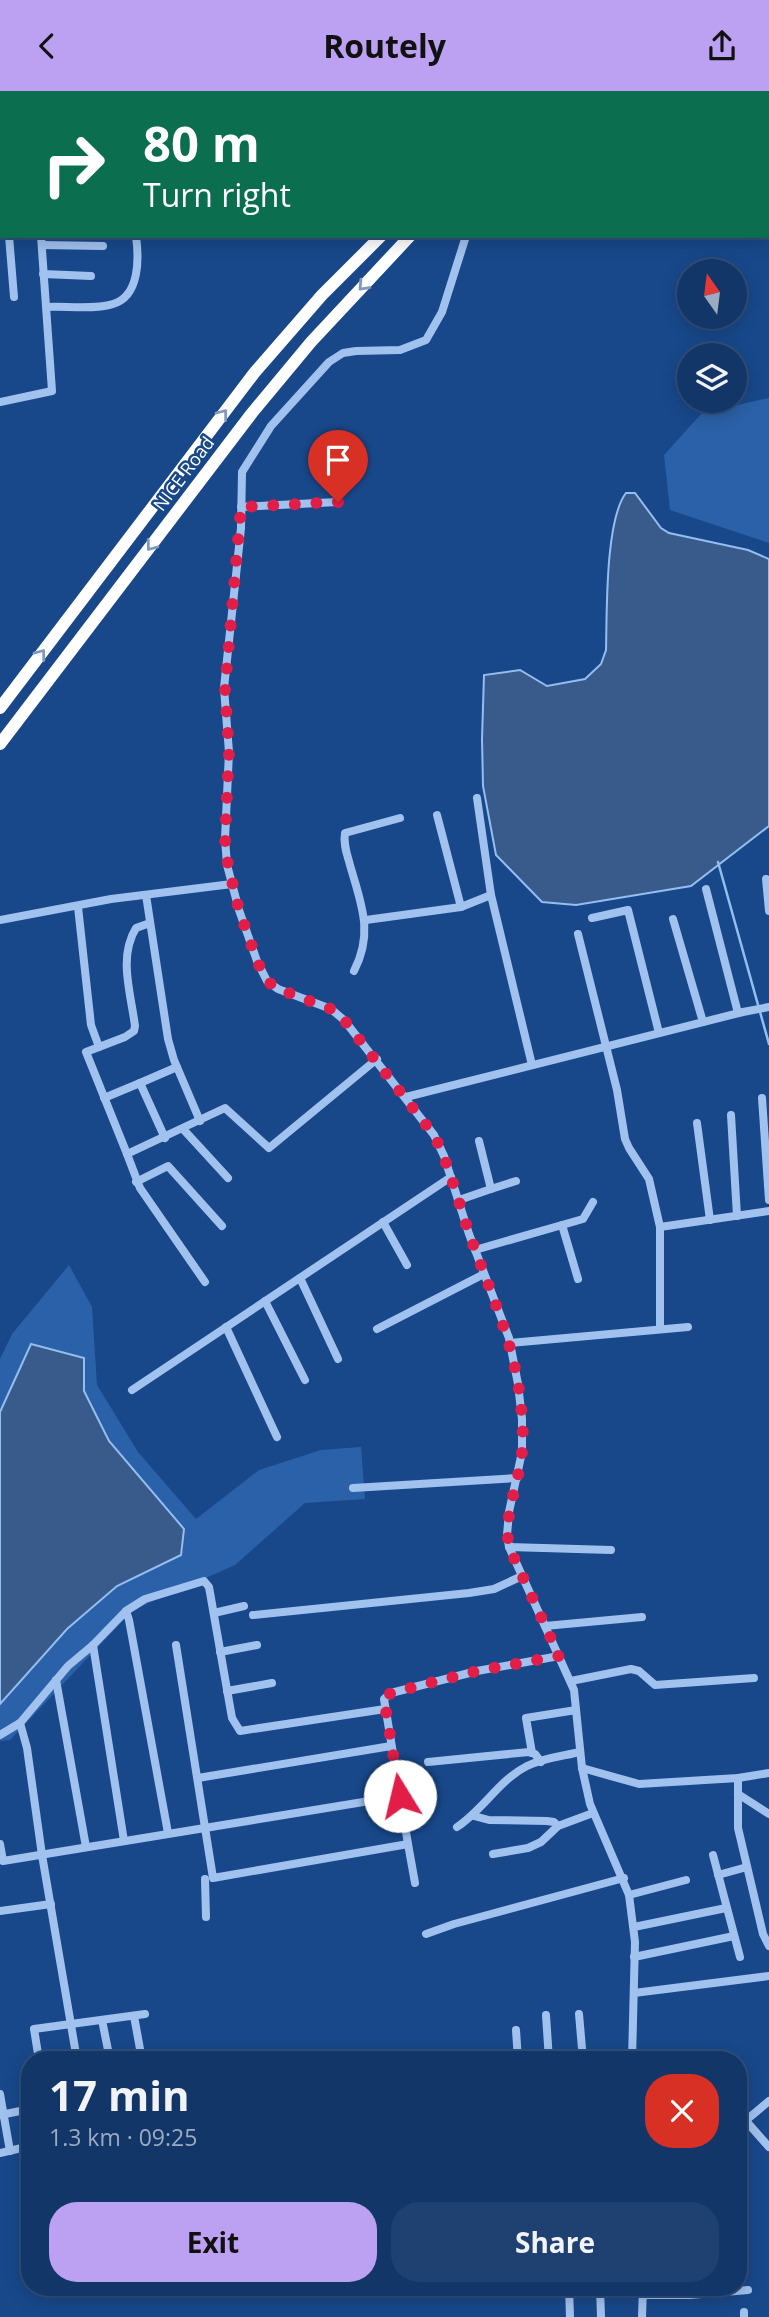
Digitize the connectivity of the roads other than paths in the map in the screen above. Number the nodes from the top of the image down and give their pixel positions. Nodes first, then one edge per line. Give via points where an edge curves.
1 (9, 238) edge
2 (136, 238) edge
3 (379, 238) edge
4 (408, 238) edge
5 (465, 238) edge
6 (42, 240) edge
7 (103, 246) dead end
8 (43, 274) junction
9 (91, 277) dead end
10 (14, 297) dead end
11 (47, 307) junction
12 (0, 402) edge
13 (338, 502) dead end
14 (241, 507) junction
15 (0, 708) edge
16 (0, 744) edge
17 (477, 798) dead end
18 (437, 815) dead end
19 (400, 818) dead end
20 (766, 879) dead end
21 (232, 884) junction
22 (706, 889) dead end
23 (146, 895) junction
24 (491, 895) junction
25 (78, 907) junction
26 (461, 907) junction
27 (769, 911) edge
28 (592, 918) dead end
29 (673, 919) dead end
30 (0, 920) edge
31 (366, 920) junction
32 (150, 923) junction
33 (578, 934) dead end
34 (354, 971) dead end
35 (766, 1008) edge
36 (738, 1013) junction
37 (703, 1022) junction
38 (659, 1033) junction
39 (99, 1047) junction
40 (606, 1047) junction
41 (377, 1059) junction
42 (533, 1065) junction
43 (177, 1067) junction
44 (140, 1083) junction
45 (406, 1097) junction
46 (104, 1098) junction
47 (762, 1098) dead end
48 (731, 1115) dead end
49 (200, 1121) junction
50 (697, 1123) dead end
51 (183, 1129) junction
52 (165, 1138) junction
53 (479, 1141) dead end
54 (127, 1154) junction
55 (451, 1177) junction
56 (228, 1178) dead end
57 (516, 1181) dead end
58 (136, 1182) junction
59 (491, 1189) junction
60 (459, 1200) junction
61 (769, 1200) edge
62 (593, 1202) dead end
63 (769, 1211) edge
64 (737, 1216) junction
65 (710, 1220) junction
66 (383, 1222) junction
67 (562, 1225) junction
68 (222, 1226) dead end
69 (660, 1227) junction
70 (475, 1250) junction
71 (407, 1265) dead end
72 (484, 1273) junction
73 (300, 1278) junction
74 (578, 1279) dead end
75 (205, 1282) dead end
76 (265, 1301) junction
77 (226, 1327) junction
78 (688, 1327) dead end
79 (377, 1329) dead end
80 (660, 1329) junction
81 (510, 1343) junction
82 (338, 1359) dead end
83 (305, 1380) dead end
84 (132, 1389) dead end
85 (277, 1437) dead end
86 (517, 1478) junction
87 (353, 1488) dead end
88 (509, 1547) junction
89 (611, 1550) dead end
90 (522, 1576) junction
91 (244, 1607) dead end
92 (126, 1611) junction
93 (214, 1613) junction
94 (253, 1615) dead end
95 (642, 1617) dead end
96 (545, 1626) junction
97 (257, 1644) dead end
98 (93, 1645) junction
99 (176, 1645) dead end
100 (220, 1652) junction
101 (559, 1656) junction
102 (754, 1678) dead end
103 (56, 1680) junction
104 (571, 1681) junction
105 (272, 1683) dead end
106 (227, 1691) junction
107 (385, 1709) junction
108 (576, 1710) junction
109 (20, 1723) junction
110 (0, 1735) edge
111 (391, 1746) junction
112 (580, 1752) junction
113 (532, 1753) junction
114 (428, 1762) dead end
115 (541, 1762) junction
116 (582, 1768) junction
117 (769, 1773) edge
118 (198, 1778) junction
119 (738, 1778) junction
120 (738, 1794) junction
121 (400, 1796) junction
122 (593, 1813) junction
123 (769, 1814) edge
124 (474, 1816) junction
125 (558, 1826) junction
126 (206, 1827) junction
127 (457, 1827) dead end
128 (168, 1833) junction
129 (124, 1840) junction
130 (0, 1844) edge
131 (408, 1844) junction
132 (86, 1847) junction
133 (493, 1854) dead end
134 (42, 1855) junction
135 (713, 1855) dead end
136 (2, 1861) edge
137 (747, 1867) junction
138 (718, 1875) junction
139 (624, 1878) junction
140 (205, 1879) dead end
141 (687, 1880) dead end
142 (415, 1883) dead end
143 (629, 1895) junction
144 (51, 1904) junction
145 (726, 1908) junction
146 (0, 1911) edge
147 (206, 1917) dead end
148 (634, 1927) junction
149 (426, 1934) dead end
150 (734, 1936) junction
151 (769, 1946) edge
152 (635, 1957) junction
153 (740, 1957) dead end
154 (769, 1976) edge
155 (634, 1993) junction
156 (145, 2014) dead end
157 (579, 2014) dead end
158 (546, 2015) dead end
159 (134, 2016) junction
160 (102, 2020) junction
161 (71, 2024) junction
162 (516, 2030) dead end
163 (38, 2051) edge
164 (76, 2051) edge
165 (108, 2051) edge
166 (140, 2051) edge
167 (517, 2051) edge
168 (548, 2051) edge
169 (582, 2051) edge
170 (632, 2051) edge
171 (0, 2094) edge
172 (769, 2101) edge
173 (21, 2111) edge
174 (2, 2115) edge
175 (747, 2120) edge
176 (747, 2128) edge
177 (769, 2147) edge
178 (21, 2148) edge
179 (10, 2151) junction
180 (0, 2153) edge
181 (569, 2296) edge
182 (600, 2296) edge
183 (643, 2296) edge
184 (570, 2317) edge
185 (601, 2317) edge
186 (642, 2317) edge

1 - 10 street
2 - 11 street via 136,275 121,301 107,306
15 -> 3 highway, NICE Road via 256,372
4 -> 16 highway, NICE Road via 267,394
5 - 14 street via 442,312 426,340 400,350 343,353 329,362 271,426 242,472
6 - 7 street
6 - 8 street
8 - 9 street
8 - 11 street
11 - 12 street via 52,391
13 - 14 street
14 - 21 street via 225,688 229,752 225,839
17 - 24 street
18 - 26 street
19 - 31 street via 345,833 344,846
20 - 27 street
21 - 23 street
21 - 41 street via 267,981 331,1009
22 - 36 street
23 - 25 street
23 - 32 street
24 - 26 street
24 - 42 street
25 - 30 street
25 - 39 street via 91,1025
26 - 31 street
28 - 38 street via 628,910
29 - 37 street
31 - 34 street via 363,953
32 - 39 street via 136,928 126,957 134,1031
32 - 43 street via 168,1039
33 - 40 street
35 - 36 street
36 - 37 street
37 - 38 street
38 - 40 street
39 - 46 street via 86,1052
40 - 42 street
40 - 69 street via 625,1139 649,1179
41 - 45 street
41 - 49 street via 269,1148 225,1108
42 - 45 street
43 - 44 street
43 - 49 street
44 - 46 street
44 - 52 street
45 - 55 street via 434,1135
46 - 54 street
47 - 61 street
48 - 64 street
49 - 51 street
50 - 65 street
51 - 52 street
51 - 56 street
52 - 54 street
53 - 59 street
54 - 58 street
55 - 60 street
55 - 66 street
57 - 59 street
58 - 68 street via 169,1166
58 - 75 street
59 - 60 street
60 - 70 street
62 - 67 street via 583,1219
63 - 64 street
64 - 65 street
65 - 69 street
66 - 71 street
66 - 73 street
67 - 70 street
67 - 74 street
69 - 80 street
70 - 72 street
72 - 79 street
72 - 81 street
73 - 76 street
73 - 82 street
76 - 77 street
76 - 83 street
77 - 84 street
77 - 85 street
78 - 80 street
80 - 81 street
81 - 86 street via 522,1419
86 - 87 street
86 - 88 street via 509,1512
88 - 89 street
88 - 90 street
90 - 94 street via 494,1589 469,1593
90 - 96 street
91 - 93 street
92 - 93 street via 145,1599 204,1581
92 - 98 street
92 - 128 street
93 - 100 street
95 - 96 street
96 - 101 street
97 - 100 street
98 - 103 street
98 - 129 street
99 - 118 street
100 - 106 street
101 - 104 street
101 - 107 street via 391,1693 384,1699
102 - 104 street via 655,1685 631,1669
103 - 109 street
103 - 132 street
104 - 108 street
105 - 106 street
106 - 107 street via 233,1724 240,1731
107 - 111 street
108 - 112 street
108 - 113 street via 526,1718
109 - 110 street
109 - 134 street
111 - 118 street
111 - 121 street
112 - 115 street
112 - 116 street
113 - 114 street
113 - 115 street
115 - 124 street via 515,1775
116 - 119 street via 639,1784
116 - 122 street
117 - 119 street
118 - 126 street
119 - 120 street
120 - 123 street
120 - 137 street via 738,1828
121 - 126 street
121 - 131 street
122 - 125 street
122 - 139 street
124 - 125 street via 547,1821
124 - 127 street
125 - 133 street via 528,1848
126 - 128 street
126 - 131 street via 213,1878
128 - 129 street
129 - 132 street
130 - 136 street
131 - 142 street
132 - 134 street
134 - 136 street
134 - 144 street
135 - 138 street
137 - 138 street
137 - 151 street
138 - 145 street
139 - 143 street
139 - 149 street
140 - 147 street
141 - 143 street
143 - 148 street
144 - 146 street
144 - 161 street
145 - 148 street
145 - 150 street
148 - 152 street
150 - 152 street
150 - 153 street
152 - 155 street
154 - 155 street
155 - 170 street
156 - 159 street
157 - 169 street
158 - 168 street
159 - 160 street
159 - 166 street
160 - 161 street
160 - 165 street
161 - 163 street via 34,2029
161 - 164 street
162 - 167 street
171 - 174 street
172 - 175 street
173 - 174 street
174 - 179 street
176 - 177 street
178 - 179 street
179 - 180 street
181 - 184 street
182 - 185 street
183 - 186 street

